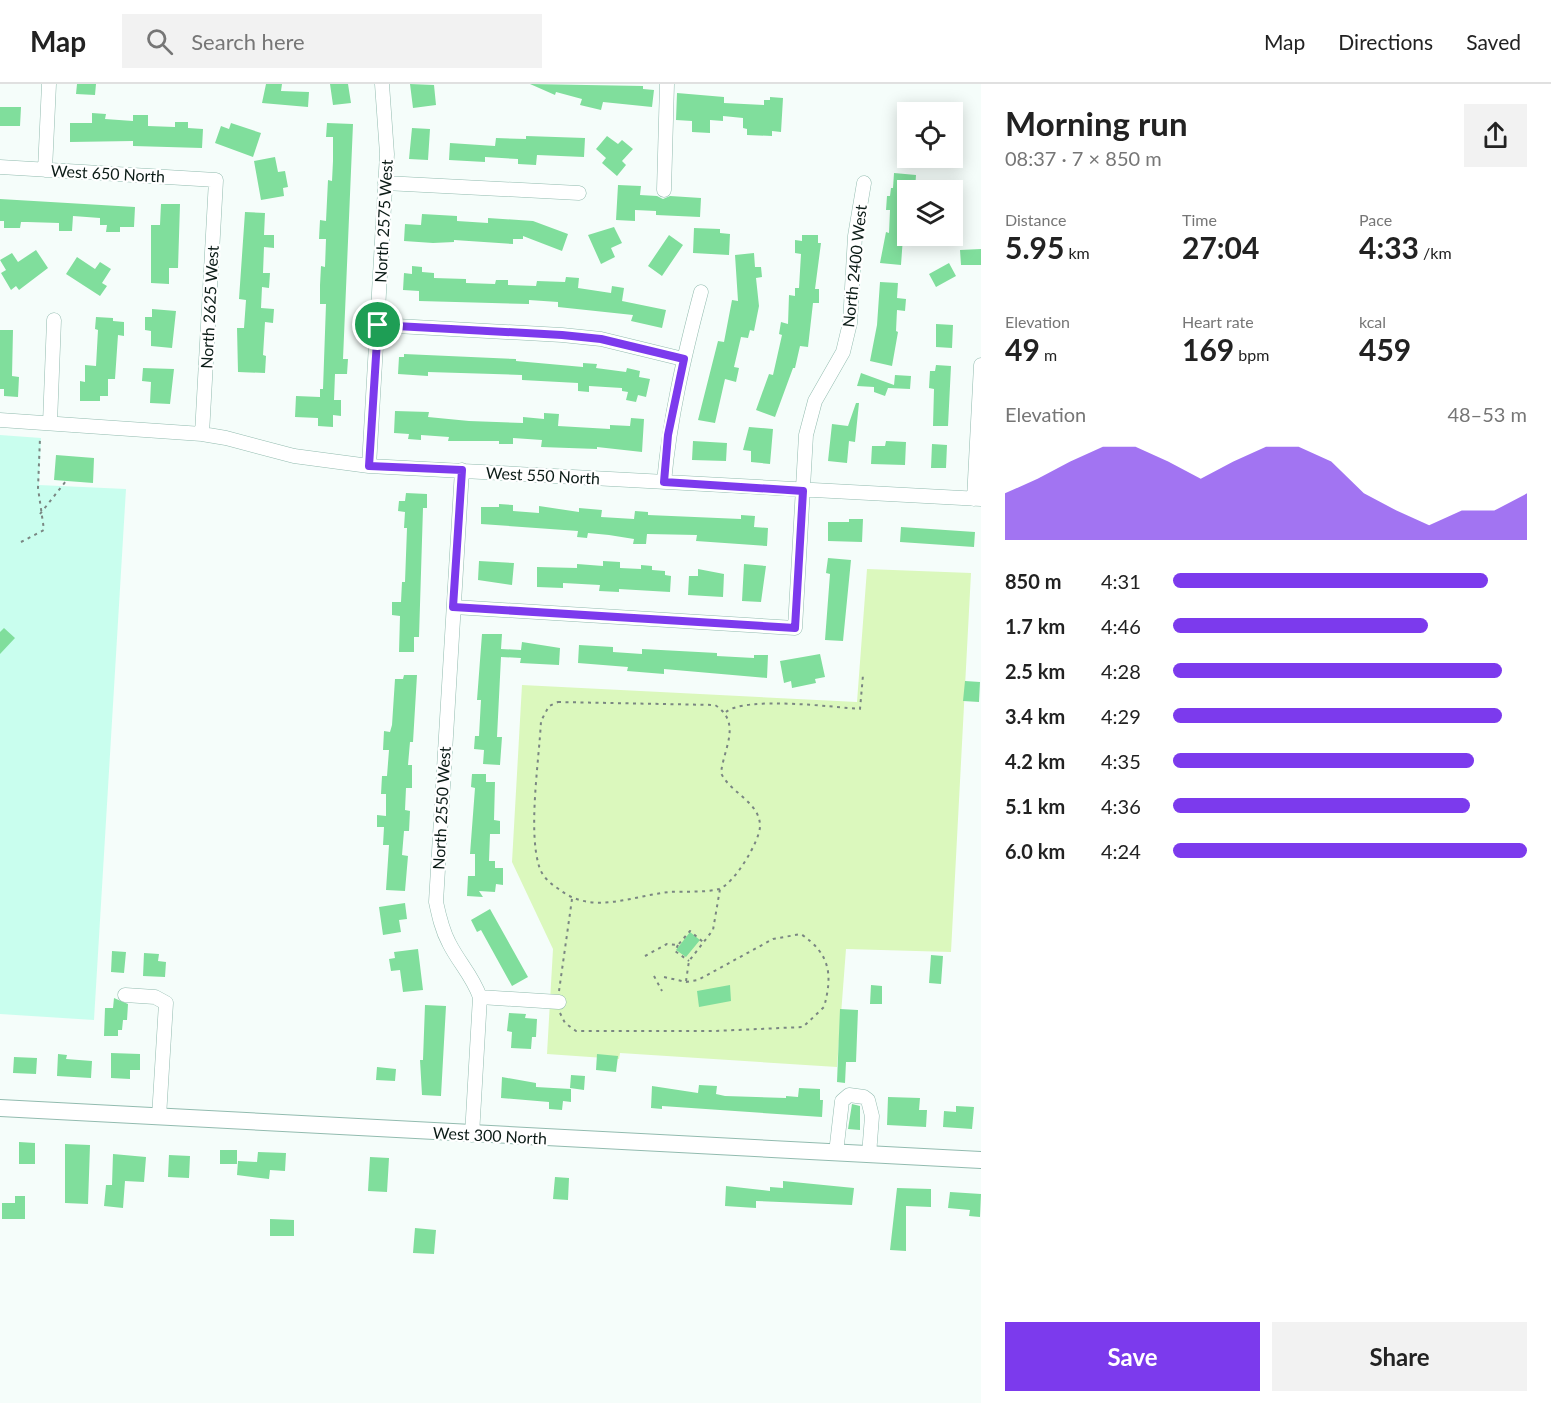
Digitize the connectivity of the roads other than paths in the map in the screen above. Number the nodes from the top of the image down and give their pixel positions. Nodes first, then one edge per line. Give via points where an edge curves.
1 (49, 84) edge
2 (382, 84) edge
3 (667, 84) edge
4 (0, 167) edge
5 (45, 170) junction
6 (216, 180) joint
7 (385, 183) junction
8 (864, 183) dead end
9 (664, 190) dead end
10 (579, 193) dead end
11 (701, 292) dead end
12 (54, 320) dead end
13 (378, 325) junction
14 (684, 359) junction
15 (981, 365) edge
16 (0, 420) edge
17 (50, 423) junction
18 (202, 434) junction
19 (369, 466) junction
20 (462, 470) junction
21 (664, 482) junction
22 (803, 491) junction
23 (978, 499) edge
24 (453, 607) junction
25 (125, 995) dead end
26 (480, 997) junction
27 (559, 1001) road end
28 (0, 1108) edge
29 (159, 1117) junction
30 (472, 1135) junction
31 (836, 1153) junction
32 (869, 1155) junction
33 (981, 1160) edge

1 - 5 street
2 - 7 street, North 2575 West
3 - 9 street
4 - 5 street, West 650 North
5 - 6 street, West 650 North
6 - 18 street, North 2625 West
7 - 10 street
7 - 13 street, North 2575 West
8 - 22 street, North 2400 West via 855,236 850,322 843,352 815,401 806,435
11 - 14 street
12 - 17 street
13 - 14 street via 601,339
13 - 19 street, North 2575 West
14 - 21 street via 668,435
15 - 23 street
16 - 17 street, West 550 North
17 - 18 street, West 550 North
18 - 19 street, West 550 North via 294,456
19 - 20 street, West 550 North
20 - 21 street, West 550 North
20 - 24 street, North 2550 West
21 - 22 street, West 550 North
22 - 23 street, West 550 North
22 - 24 street, North 2400 West via 795,628
24 - 26 street, North 2550 West via 436,902 449,945 473,977
25 - 29 street via 155,997 166,1003
26 - 27 street
26 - 30 street, North 2550 West
28 - 29 main road, West 300 North
29 - 30 main road, West 300 North
30 - 31 main road, West 300 North
31 - 32 main road, West 300 North
31 - 32 street via 842,1101 849,1095 864,1097 871,1106
32 - 33 main road, West 300 North

